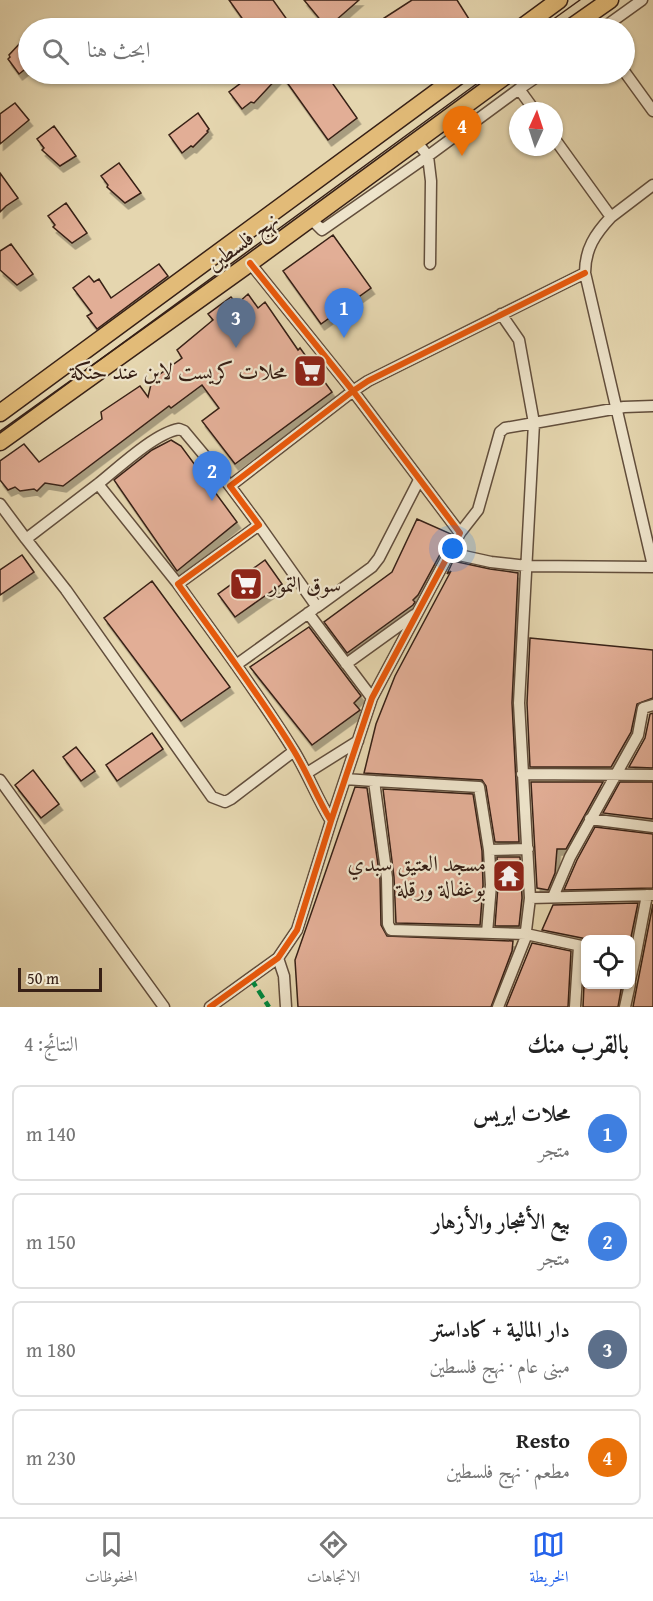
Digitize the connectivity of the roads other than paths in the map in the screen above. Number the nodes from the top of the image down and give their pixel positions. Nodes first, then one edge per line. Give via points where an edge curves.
1 (559, 0) edge
2 (610, 0) edge
3 (642, 0) edge
4 (535, 18) edge
5 (584, 18) edge
6 (617, 18) edge
7 (447, 84) edge
8 (494, 84) edge
9 (526, 84) edge
10 (633, 84) edge
11 (519, 89) junction
12 (528, 102) edge
13 (653, 111) edge
14 (416, 141) junction
15 (563, 151) edge
16 (428, 156) junction
17 (653, 185) edge
18 (610, 216) junction
19 (311, 219) junction
20 (250, 263) junction
21 (430, 264) dead end
22 (585, 273) junction
23 (501, 314) junction
24 (353, 391) junction
25 (653, 406) edge
26 (616, 409) junction
27 (0, 413) edge
28 (534, 423) junction
29 (0, 442) edge
30 (419, 480) junction
31 (98, 484) junction
32 (230, 486) junction
33 (0, 504) edge
34 (259, 525) junction
35 (460, 532) junction
36 (650, 537) edge
37 (26, 539) junction
38 (450, 553) junction
39 (527, 566) junction
40 (653, 567) edge
41 (178, 584) junction
42 (313, 610) junction
43 (418, 611) junction
44 (346, 664) junction
45 (236, 665) junction
46 (372, 698) junction
47 (653, 705) edge
48 (358, 741) junction
49 (294, 751) junction
50 (307, 773) junction
51 (522, 774) junction
52 (615, 774) junction
53 (653, 775) edge
54 (345, 778) junction
55 (0, 780) edge
56 (374, 781) junction
57 (590, 819) junction
58 (331, 821) junction
59 (653, 827) edge
60 (528, 849) junction
61 (489, 850) junction
62 (650, 895) edge
63 (553, 897) junction
64 (530, 898) junction
65 (487, 933) junction
66 (526, 934) junction
67 (581, 947) edge
68 (635, 951) edge
69 (581, 954) edge
70 (278, 958) junction
71 (629, 989) edge
72 (164, 1007) edge
73 (210, 1007) edge
74 (286, 1007) edge
75 (498, 1007) edge
76 (574, 1007) edge
77 (625, 1007) edge

1 - 4 main road
2 - 5 main road
3 - 6 street
7 - 27 main road
8 - 14 main road, نهج فلسطين
9 - 11 street
10 - 13 street
11 - 12 street
11 - 16 street
14 - 16 street
14 - 19 main road, نهج فلسطين
15 - 18 street
16 - 19 street via 322,230
16 - 21 street
17 - 18 street
18 - 22 street via 591,243
19 - 20 main road, نهج فلسطين
20 - 24 street
20 - 29 main road, نهج فلسطين
22 - 23 street
22 - 26 street
23 - 24 street
23 - 28 street via 519,340
24 - 30 street
24 - 32 street
25 - 26 street
26 - 28 street
26 - 36 street
28 - 35 street via 500,432 478,510
28 - 39 street
30 - 35 street
30 - 42 street via 372,567
31 - 32 street via 142,449 179,429
31 - 37 street
31 - 41 street
32 - 34 street
33 - 37 street
34 - 41 street
34 - 42 street
35 - 38 street
36 - 40 street
37 - 49 street via 213,797 231,799
38 - 39 street
38 - 43 street
39 - 40 street
39 - 51 street via 519,703
41 - 45 street
42 - 44 street
42 - 45 street
43 - 44 street
43 - 46 street
44 - 46 street
45 - 49 street
46 - 48 street
47 - 52 street via 643,708 638,735
48 - 50 street
48 - 54 street
49 - 50 street
50 - 58 street
51 - 52 street
51 - 60 street
52 - 53 street
52 - 57 street
54 - 56 street
54 - 58 street
55 - 72 street
56 - 61 street via 478,786
56 - 65 street via 387,878 389,928
57 - 59 street
57 - 63 street
58 - 70 street via 297,930
60 - 61 street
60 - 64 street
61 - 65 street
62 - 63 street
62 - 68 street
63 - 64 street
64 - 66 street
65 - 66 street
66 - 67 street
66 - 75 street
69 - 76 street
70 - 73 street
70 - 74 street via 284,976
71 - 77 street

